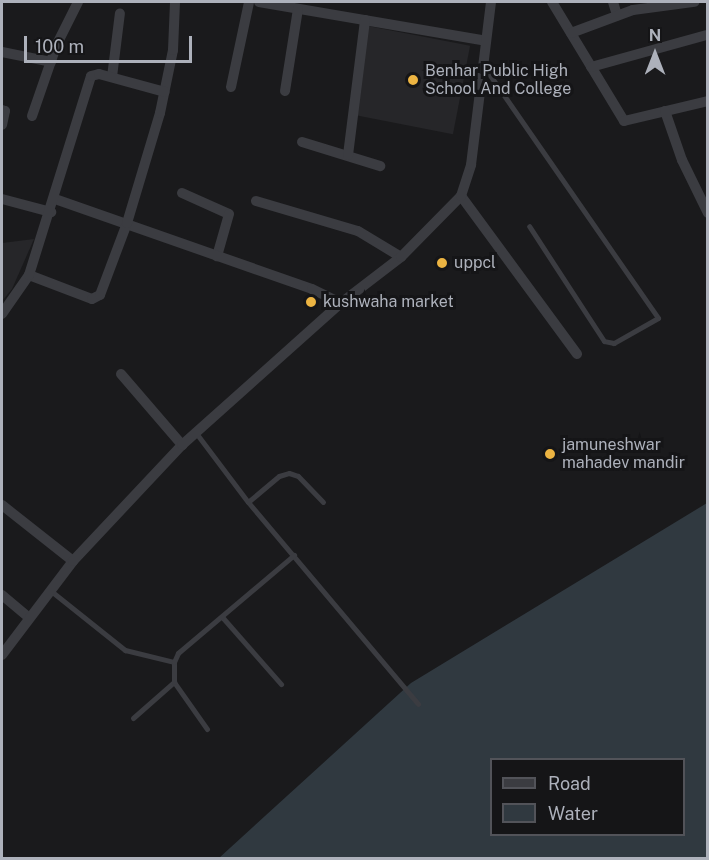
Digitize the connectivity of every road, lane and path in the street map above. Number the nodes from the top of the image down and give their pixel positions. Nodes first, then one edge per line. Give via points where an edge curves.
1 (78, 2) edge
2 (175, 2) edge
3 (249, 2) edge
4 (260, 2) edge
5 (491, 2) edge
6 (552, 2) edge
7 (613, 2) edge
8 (694, 2) edge
9 (323, 7) edge
10 (298, 9) junction
11 (120, 13) dead end
12 (618, 15) junction
13 (365, 20) junction
14 (571, 33) junction
15 (706, 35) edge
16 (486, 41) junction
17 (2, 52) edge
18 (51, 62) junction
19 (483, 64) junction
20 (591, 67) junction
21 (112, 77) junction
22 (231, 87) dead end
23 (285, 91) dead end
24 (165, 92) junction
25 (708, 101) edge
26 (2, 110) edge
27 (665, 111) junction
28 (32, 116) dead end
29 (2, 125) edge
30 (303, 142) dead end
31 (348, 155) junction
32 (380, 166) dead end
33 (182, 193) dead end
34 (461, 196) junction
35 (2, 199) edge
36 (55, 199) junction
37 (256, 201) dead end
38 (51, 212) junction
39 (708, 213) edge
40 (127, 223) junction
41 (529, 226) dead end
42 (217, 256) junction
43 (401, 257) junction
44 (28, 274) junction
45 (341, 303) junction
46 (2, 314) edge
47 (577, 354) dead end
48 (120, 374) dead end
49 (196, 433) junction
50 (182, 445) junction
51 (248, 502) junction
52 (323, 502) dead end
53 (2, 505) edge
54 (294, 555) junction
55 (73, 561) junction
56 (51, 591) junction
57 (2, 596) edge
58 (28, 618) junction
59 (223, 618) junction
60 (2, 655) edge
61 (174, 662) junction
62 (174, 682) junction
63 (281, 684) dead end
64 (418, 704) dead end
65 (133, 718) dead end
66 (207, 729) dead end

1 - 18 street
2 - 24 street via 173,50
3 - 22 street
4 - 10 street
5 - 16 street
6 - 14 street
7 - 12 street
8 - 12 street
9 - 10 street
9 - 13 street
10 - 23 street
11 - 21 street
12 - 14 street
13 - 16 street
13 - 31 street
14 - 20 street
15 - 20 street
16 - 19 street
17 - 18 street
18 - 28 street
19 - 34 street via 471,165
19 - 41 lane via 658,318 614,343 604,340
20 - 27 street via 624,121
21 - 24 street
21 - 36 street via 91,76
24 - 40 street
25 - 27 street
26 - 29 street
27 - 39 street via 682,160
30 - 31 street
31 - 32 street
33 - 42 street via 229,214
34 - 43 street
34 - 47 street
35 - 38 street
36 - 38 street
36 - 40 street
37 - 43 street via 358,231
38 - 44 street
40 - 42 street
40 - 44 street via 97,299
42 - 45 street
43 - 45 street
44 - 46 street
45 - 49 street
48 - 50 street
49 - 50 street
49 - 51 lane
50 - 55 street
51 - 52 lane via 279,476 289,473 298,476
51 - 54 lane
53 - 55 street
54 - 59 lane
54 - 64 lane
55 - 56 street
56 - 58 street
56 - 61 lane via 124,650
57 - 58 street
58 - 60 street
59 - 61 lane via 178,653
59 - 63 lane
61 - 62 lane
62 - 65 lane
62 - 66 lane

